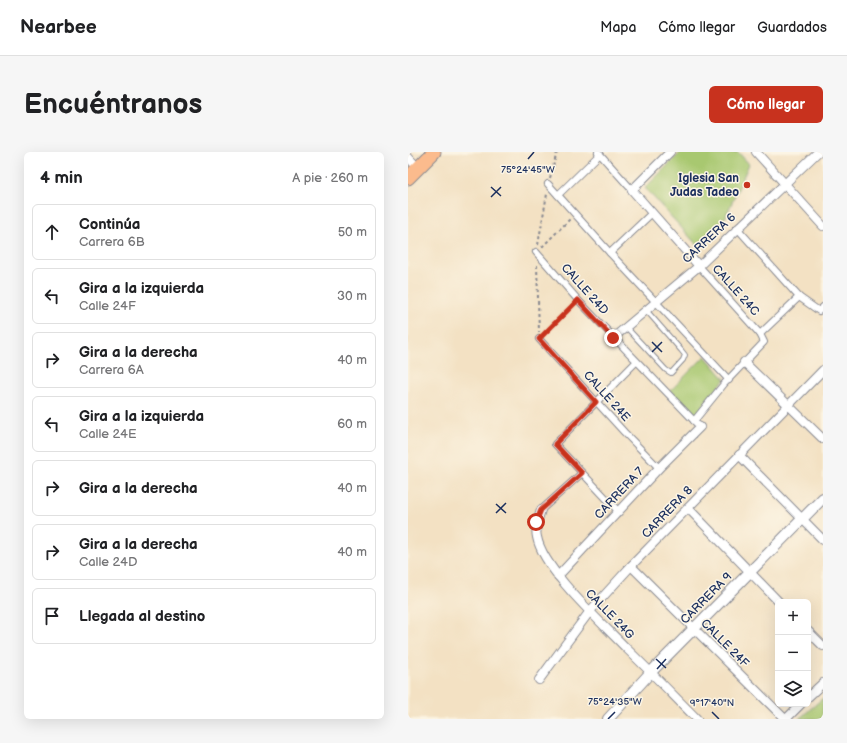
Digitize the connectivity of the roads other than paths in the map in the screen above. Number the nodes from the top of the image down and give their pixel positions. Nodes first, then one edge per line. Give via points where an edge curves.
1 (669, 152) edge
2 (756, 152) edge
3 (818, 152) edge
4 (599, 153) edge
5 (408, 157) edge
6 (425, 158) edge
7 (408, 178) edge
8 (548, 184) road end
9 (784, 184) junction
10 (632, 190) junction
11 (558, 194) junction
12 (652, 213) junction
13 (823, 226) edge
14 (737, 228) junction
15 (536, 252) road end
16 (610, 253) junction
17 (699, 266) junction
18 (799, 297) junction
19 (656, 302) junction
20 (821, 309) edge
21 (646, 310) junction
22 (626, 327) junction
23 (760, 334) junction
24 (613, 338) junction
25 (539, 339) road end
26 (636, 362) junction
27 (744, 362) junction
28 (823, 370) edge
29 (729, 380) junction
30 (596, 402) junction
31 (788, 405) junction
32 (697, 424) junction
33 (823, 440) edge
34 (739, 455) junction
35 (659, 468) junction
36 (582, 473) junction
37 (823, 498) edge
38 (688, 508) junction
39 (541, 510) joint
40 (618, 512) junction
41 (802, 518) junction
42 (823, 540) edge
43 (632, 566) junction
44 (749, 572) junction
45 (558, 576) junction
46 (776, 599) edge
47 (590, 611) junction
48 (694, 628) junction
49 (811, 634) edge
50 (823, 646) edge
51 (651, 672) junction
52 (539, 680) dead end
53 (823, 683) edge
54 (811, 694) edge
55 (798, 707) edge
56 (608, 719) edge
57 (697, 719) edge
58 (785, 719) edge

1 - 10 street
2 - 9 street
3 - 9 street, CARRERA 6
4 - 10 street
4 - 11 street
5 - 6 street
6 - 7 main road
8 - 11 street
9 - 13 street
9 - 14 street, CARRERA 6
10 - 12 street, CALLE 24C
11 - 16 street
12 - 16 street
12 - 17 street, CALLE 24C
14 - 17 street, CARRERA 6
14 - 18 street
15 - 24 street, CALLE 24D
16 - 19 street
17 - 19 street, CARRERA 6
17 - 23 street, CALLE 24C
18 - 20 street
18 - 23 street
19 - 21 street, CARRERA 6
19 - 29 street
21 - 22 street, CARRERA 6
21 - 22 lane via 682,350 682,360 671,372 666,370
22 - 24 street, CARRERA 6
23 - 27 street via 764,342
24 - 26 street, CALLE 24D
25 - 30 street, CALLE 24E
26 - 30 street
26 - 32 street, CALLE 24D
27 - 29 street
27 - 31 street
28 - 31 street, CARRERA 8
29 - 32 street
30 - 35 street, CALLE 24E
30 - 36 street via 555,444
31 - 33 street
31 - 34 street, CARRERA 8
32 - 35 street, CARRERA 7
34 - 38 street, CARRERA 8
34 - 41 street
35 - 40 street, CARRERA 7
36 - 39 street
36 - 40 street
37 - 41 street, CARRERA 9
38 - 43 street, CARRERA 8
38 - 44 street
39 - 45 street, CALLE 24G via 536,522 537,538 544,555
40 - 45 street, CARRERA 7
41 - 42 street
41 - 44 street, CARRERA 9
43 - 47 street, CARRERA 8
43 - 48 street, CALLE 24F
44 - 46 street
44 - 48 street, CARRERA 9
45 - 47 street, CALLE 24G
47 - 51 street, CALLE 24G
47 - 52 street, CARRERA 8
48 - 51 street, CARRERA 9
48 - 58 street, CALLE 24F
49 - 50 street
51 - 56 street, CARRERA 9
51 - 57 street, CALLE 24G
53 - 54 street
55 - 58 street

